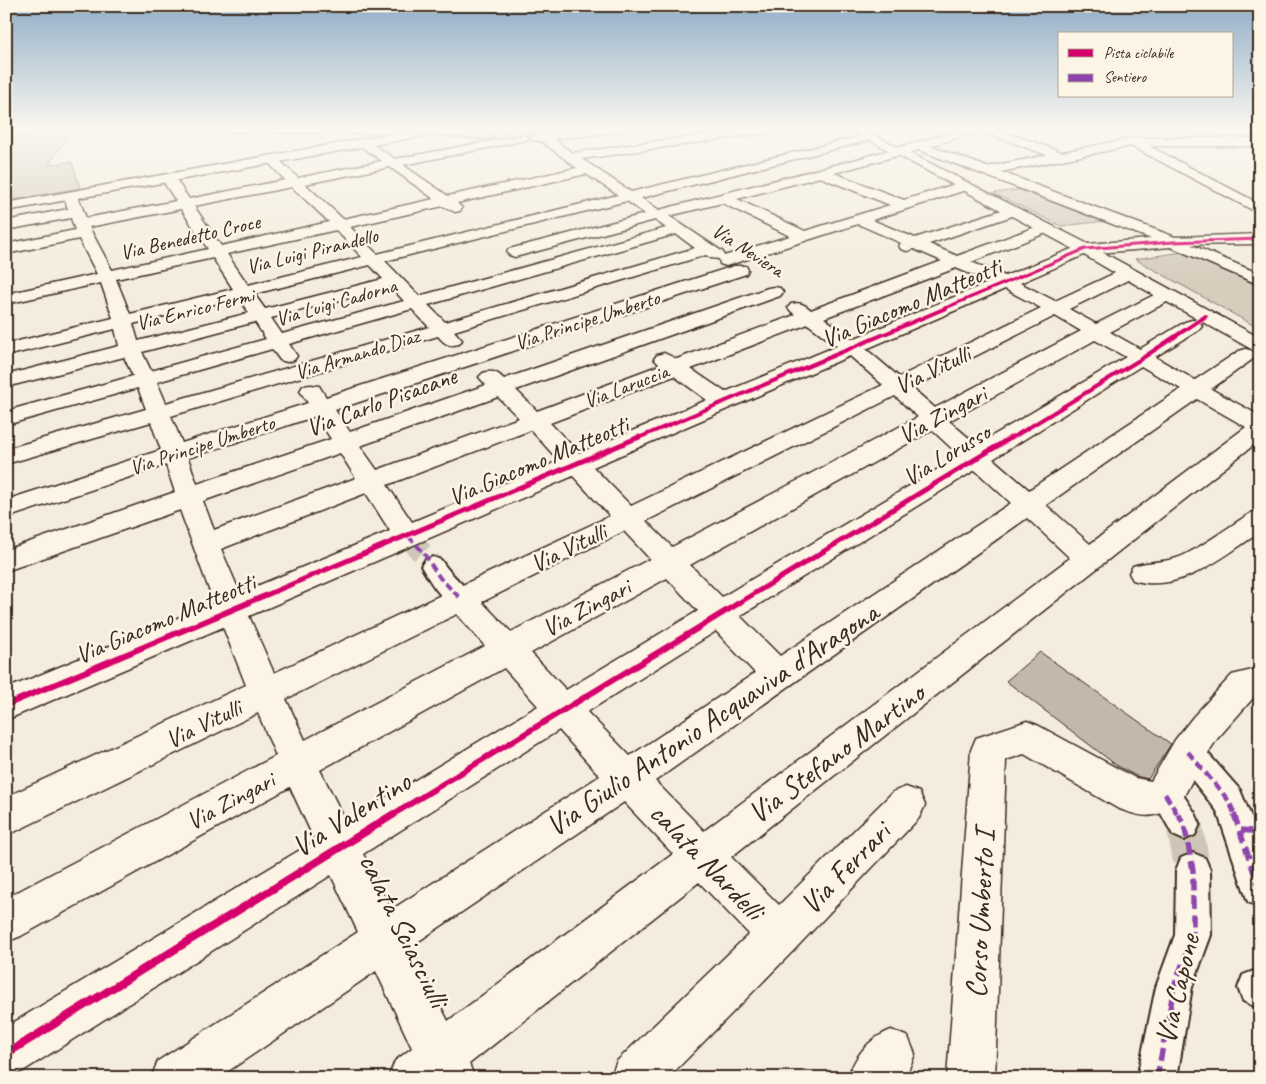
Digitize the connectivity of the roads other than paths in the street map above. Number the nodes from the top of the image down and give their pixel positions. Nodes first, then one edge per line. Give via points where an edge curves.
1 (168, 178) edge
2 (167, 179) edge
3 (292, 179) edge
4 (314, 179) edge
5 (412, 179) edge
6 (550, 179) edge
7 (602, 179) edge
8 (697, 179) edge
9 (765, 179) edge
10 (800, 179) edge
11 (836, 179) edge
12 (949, 179) edge
13 (1006, 179) edge
14 (1200, 179) edge
15 (296, 182) junction
16 (1017, 183) junction
17 (779, 184) junction
18 (967, 188) junction
19 (628, 196) junction
20 (724, 198) junction
21 (445, 202) junction
22 (186, 204) junction
23 (904, 205) junction
24 (6, 207) edge
25 (1260, 210) edge
26 (1013, 211) junction
27 (656, 214) junction
28 (78, 216) junction
29 (858, 219) junction
30 (475, 223) junction
31 (340, 225) junction
32 (6, 226) edge
33 (1046, 228) junction
34 (678, 229) junction
35 (803, 236) junction
36 (1260, 239) edge
37 (1167, 243) junction
38 (914, 244) junction
39 (708, 248) junction
40 (6, 249) edge
41 (1093, 249) junction
42 (896, 250) dead end
43 (218, 252) junction
44 (515, 252) junction
45 (373, 259) junction
46 (957, 262) junction
47 (538, 269) junction
48 (1128, 273) junction
49 (1255, 275) edge
50 (108, 277) junction
51 (751, 277) junction
52 (394, 281) junction
53 (1006, 283) junction
54 (244, 292) junction
55 (1167, 294) junction
56 (6, 300) edge
57 (416, 303) junction
58 (1056, 309) junction
59 (603, 315) junction
60 (809, 316) junction
61 (261, 317) junction
62 (123, 321) junction
63 (1199, 321) junction
64 (441, 329) junction
65 (1095, 332) junction
66 (278, 342) junction
67 (852, 348) junction
68 (130, 349) junction
69 (6, 350) edge
70 (1254, 350) edge
71 (471, 358) junction
72 (1141, 358) junction
73 (675, 367) junction
74 (298, 372) junction
75 (145, 379) junction
76 (6, 381) edge
77 (898, 386) junction
78 (500, 387) junction
79 (1194, 389) junction
80 (724, 402) junction
81 (321, 407) junction
82 (158, 414) junction
83 (6, 418) edge
84 (934, 419) junction
85 (535, 421) junction
86 (1260, 427) edge
87 (346, 443) junction
88 (174, 453) junction
89 (6, 456) edge
90 (976, 458) junction
91 (577, 465) junction
92 (372, 482) junction
93 (188, 496) junction
94 (1028, 505) junction
95 (6, 509) edge
96 (627, 519) junction
97 (1260, 519) edge
98 (408, 536) junction
99 (206, 544) junction
100 (1089, 559) junction
101 (6, 561) edge
102 (669, 562) junction
103 (433, 566) tunnel mouth
104 (1143, 573) dead end
105 (461, 599) junction
106 (234, 610) junction
107 (720, 614) junction
108 (507, 649) junction
109 (777, 675) junction
110 (1260, 682) edge
111 (266, 693) junction
112 (6, 705) edge
113 (563, 710) junction
114 (1188, 752) junction
115 (298, 764) junction
116 (627, 779) junction
117 (1165, 794) junction
118 (906, 805) dead end
119 (6, 817) edge
120 (1184, 824) tunnel mouth
121 (1250, 831) edge
122 (339, 848) junction
123 (701, 856) junction
124 (1193, 870) tunnel mouth
125 (1259, 886) edge
126 (6, 921) edge
127 (779, 935) junction
128 (384, 939) junction
129 (6, 1054) edge
130 (434, 1070) edge
131 (175, 1078) edge
132 (634, 1078) edge
133 (971, 1078) edge
134 (1157, 1078) edge

1 - 22 street
2 - 28 street
3 - 15 street
4 - 15 street
5 - 21 street
6 - 21 street, Via Benedetto Croce
7 - 19 street, Via Neviera
8 - 19 street, Via Luigi Pirandello
9 - 17 street
10 - 17 street
11 - 23 street
12 - 18 street
13 - 16 street
14 - 25 street
15 - 22 street
15 - 31 street
16 - 18 street
16 - 37 street
17 - 20 street
18 - 23 street
18 - 26 street
19 - 27 street, Via Neviera
19 - 30 street, Via Luigi Pirandello
20 - 27 street
20 - 35 street
21 - 30 street
21 - 31 street, Via Benedetto Croce
22 - 28 street
22 - 43 street
23 - 29 street
24 - 28 street
26 - 33 street
26 - 38 street
27 - 34 street, Via Neviera
27 - 44 street
28 - 32 street
28 - 40 street via 40,250
28 - 50 street, calata Sciasciulli
29 - 35 street
29 - 38 street
30 - 44 street
30 - 45 street, Via Luigi Pirandello
31 - 43 street, Via Benedetto Croce
31 - 45 street
33 - 41 street
33 - 46 street, Via Laruccia
34 - 39 street, Via Neviera
34 - 47 street, Via Luigi Cadorna
35 - 51 street
36 - 37 street
37 - 41 street
37 - 49 street
38 - 42 street
38 - 46 street
39 - 51 street, Via Neviera
39 - 59 street, Via Armando Diaz
41 - 48 street
41 - 53 street, Via Giacomo Matteotti
43 - 50 street, Via Benedetto Croce
43 - 54 street
44 - 47 street
45 - 52 street
45 - 54 street, Via Luigi Pirandello
46 - 53 street
46 - 60 street, Via Laruccia
47 - 57 street, Via Luigi Cadorna
47 - 59 street
48 - 55 street
48 - 58 street, Via Vitulli
50 - 56 street, Via Benedetto Croce
50 - 62 street, calata Sciasciulli
51 - 59 street, Via Carlo Pisacane
51 - 59 street, Via Principe Umberto
51 - 60 street, Via Neviera
52 - 57 street
52 - 61 street, Via Enrico Fermi
53 - 58 street
53 - 67 street, Via Giacomo Matteotti
54 - 61 street
54 - 62 street, Via Luigi Pirandello
55 - 63 street
55 - 65 street, Via Zingari
57 - 64 street
57 - 66 street, Via Luigi Cadorna
58 - 65 street
58 - 77 street, Via Vitulli
59 - 64 street, Via Armando Diaz
59 - 71 street, Via Principe Umberto
59 - 73 street
59 - 78 street, Via Carlo Pisacane
60 - 67 street, Via Neviera
60 - 73 street, Via Laruccia
61 - 66 street
61 - 68 street, Via Enrico Fermi
62 - 68 street, calata Sciasciulli
62 - 69 street, Via Luigi Pirandello
63 - 70 street
63 - 72 street, Via Lorusso
64 - 71 street
64 - 74 street, Via Armando Diaz
65 - 72 street
65 - 84 street, Via Zingari
66 - 74 street
66 - 75 street, Via Luigi Cadorna
67 - 77 street, Via Neviera
67 - 80 street, Via Giacomo Matteotti
68 - 75 street, calata Sciasciulli
68 - 76 street, Via Enrico Fermi
70 - 79 street, Via Giulio Antonio Acquaviva d'Aragona
71 - 78 street
71 - 81 street, Via Principe Umberto
72 - 79 street
72 - 90 street, Via Lorusso
73 - 80 street
73 - 85 street, Via Laruccia
74 - 81 street
74 - 82 street, Via Armando Diaz
75 - 82 street, calata Sciasciulli
75 - 83 street, Via Luigi Cadorna
77 - 84 street, Via Neviera
77 - 96 street, Via Vitulli
78 - 85 street
78 - 87 street, Via Carlo Pisacane
79 - 86 street
79 - 94 street, Via Giulio Antonio Acquaviva d'Aragona
80 - 91 street, Via Giacomo Matteotti
81 - 87 street
81 - 88 street, Via Principe Umberto
82 - 88 street, calata Sciasciulli
82 - 89 street, Via Armando Diaz
84 - 90 street, Via Neviera
84 - 102 street, Via Zingari
85 - 91 street
85 - 92 street, Via Laruccia
86 - 100 street, Via Stefano Martino
87 - 92 street
87 - 93 street, Via Carlo Pisacane
88 - 93 street, calata Sciasciulli
88 - 95 street, Via Principe Umberto
90 - 94 street, Via Neviera
90 - 107 street, Via Lorusso
91 - 96 street
91 - 98 street, Via Giacomo Matteotti
92 - 98 street
92 - 99 street, Via Laruccia
93 - 99 street, calata Sciasciulli
93 - 101 street, Via Carlo Pisacane
94 - 100 street, Via Neviera
94 - 109 street, Via Giulio Antonio Acquaviva d'Aragona
96 - 102 street
96 - 105 street, Via Vitulli
97 - 104 street via 1193,563 1168,571
98 - 106 street, Via Giacomo Matteotti
99 - 106 street, calata Sciasciulli
100 - 123 street, Via Stefano Martino
102 - 107 street
102 - 108 street, Via Zingari
103 - 105 street, calata Nardelli
105 - 108 street, calata Nardelli
105 - 111 street, Via Vitulli
106 - 111 street, calata Sciasciulli
106 - 112 street, Via Giacomo Matteotti
107 - 109 street
107 - 113 street, Via Valentino
108 - 113 street, calata Nardelli
108 - 115 street, Via Zingari
109 - 116 street, Via Giulio Antonio Acquaviva d'Aragona
110 - 114 street via 1244,685
111 - 115 street, calata Sciasciulli
111 - 119 street, Via Vitulli
113 - 116 street, calata Nardelli
113 - 122 street, Via Valentino
114 - 117 street
114 - 121 street
115 - 122 street, calata Sciasciulli
115 - 126 street, Via Zingari
116 - 123 street, calata Nardelli
116 - 128 street, Via Giulio Antonio Acquaviva d'Aragona
117 - 120 street
117 - 133 street, Corso Umberto I via 1151,799 1130,794 1027,737 989,750
118 - 127 street, Via Ferrari
121 - 125 street
122 - 128 street, calata Sciasciulli
122 - 129 street, Via Valentino
123 - 127 street, calata Nardelli
123 - 130 street, Via Stefano Martino
124 - 134 street, Via Capone via 1194,936 1174,987
127 - 132 street, Via Ferrari
128 - 130 street, calata Sciasciulli
128 - 131 street, Via Giulio Antonio Acquaviva d'Aragona

